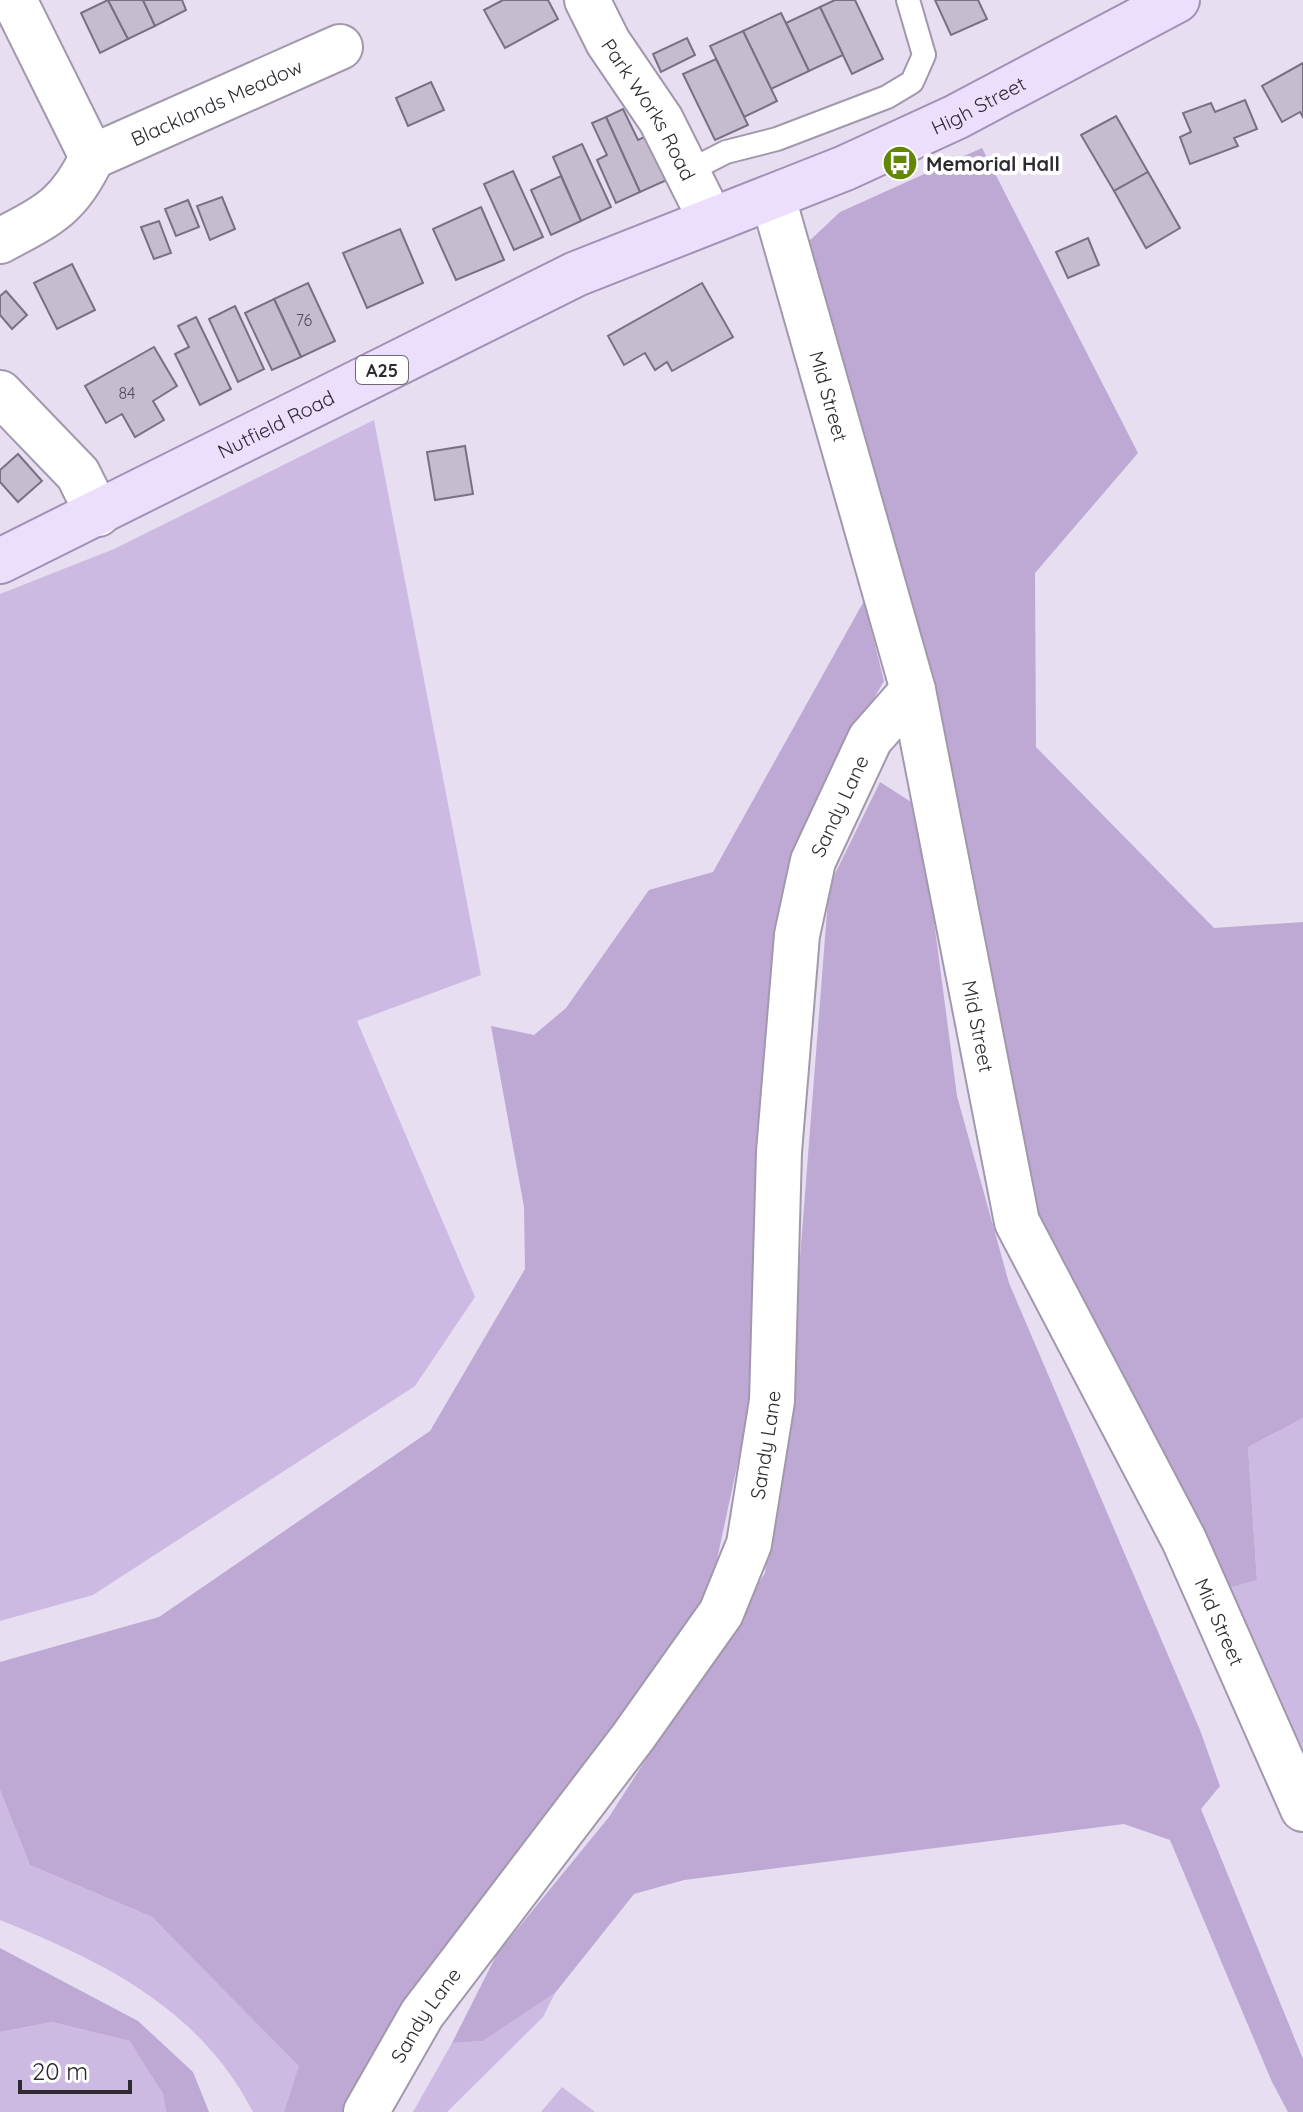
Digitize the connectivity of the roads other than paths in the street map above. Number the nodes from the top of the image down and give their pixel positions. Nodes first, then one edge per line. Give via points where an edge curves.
1 (14, 0) edge
2 (587, 0) edge
3 (908, 0) edge
4 (1177, 0) edge
5 (340, 47) dead end
6 (92, 157) junction
7 (689, 171) junction
8 (773, 198) junction
9 (711, 220) junction
10 (0, 241) edge
11 (0, 393) edge
12 (98, 514) junction
13 (0, 561) edge
14 (913, 690) junction
15 (1303, 1809) edge
16 (366, 2112) edge

1 - 6 street
2 - 7 street, Park Works Road
3 - 7 lane via 924,55 912,82 825,122 726,152
4 - 8 main road, High Street / A25 via 956,117
5 - 6 street, Blacklands Meadow
6 - 10 street via 64,204
7 - 9 street, Park Works Road
8 - 9 main road, Nutfield Road / A25
8 - 14 street, Mid Street
9 - 12 main road, Nutfield Road / A25 via 576,274
11 - 12 street via 78,474
12 - 13 main road, Nutfield Road / A25
14 - 15 street, Mid Street via 1017,1222 1184,1540
14 - 16 street, Sandy Lane via 870,739 813,861 797,935 779,1152 772,1401 749,1544 721,1613 422,2014

